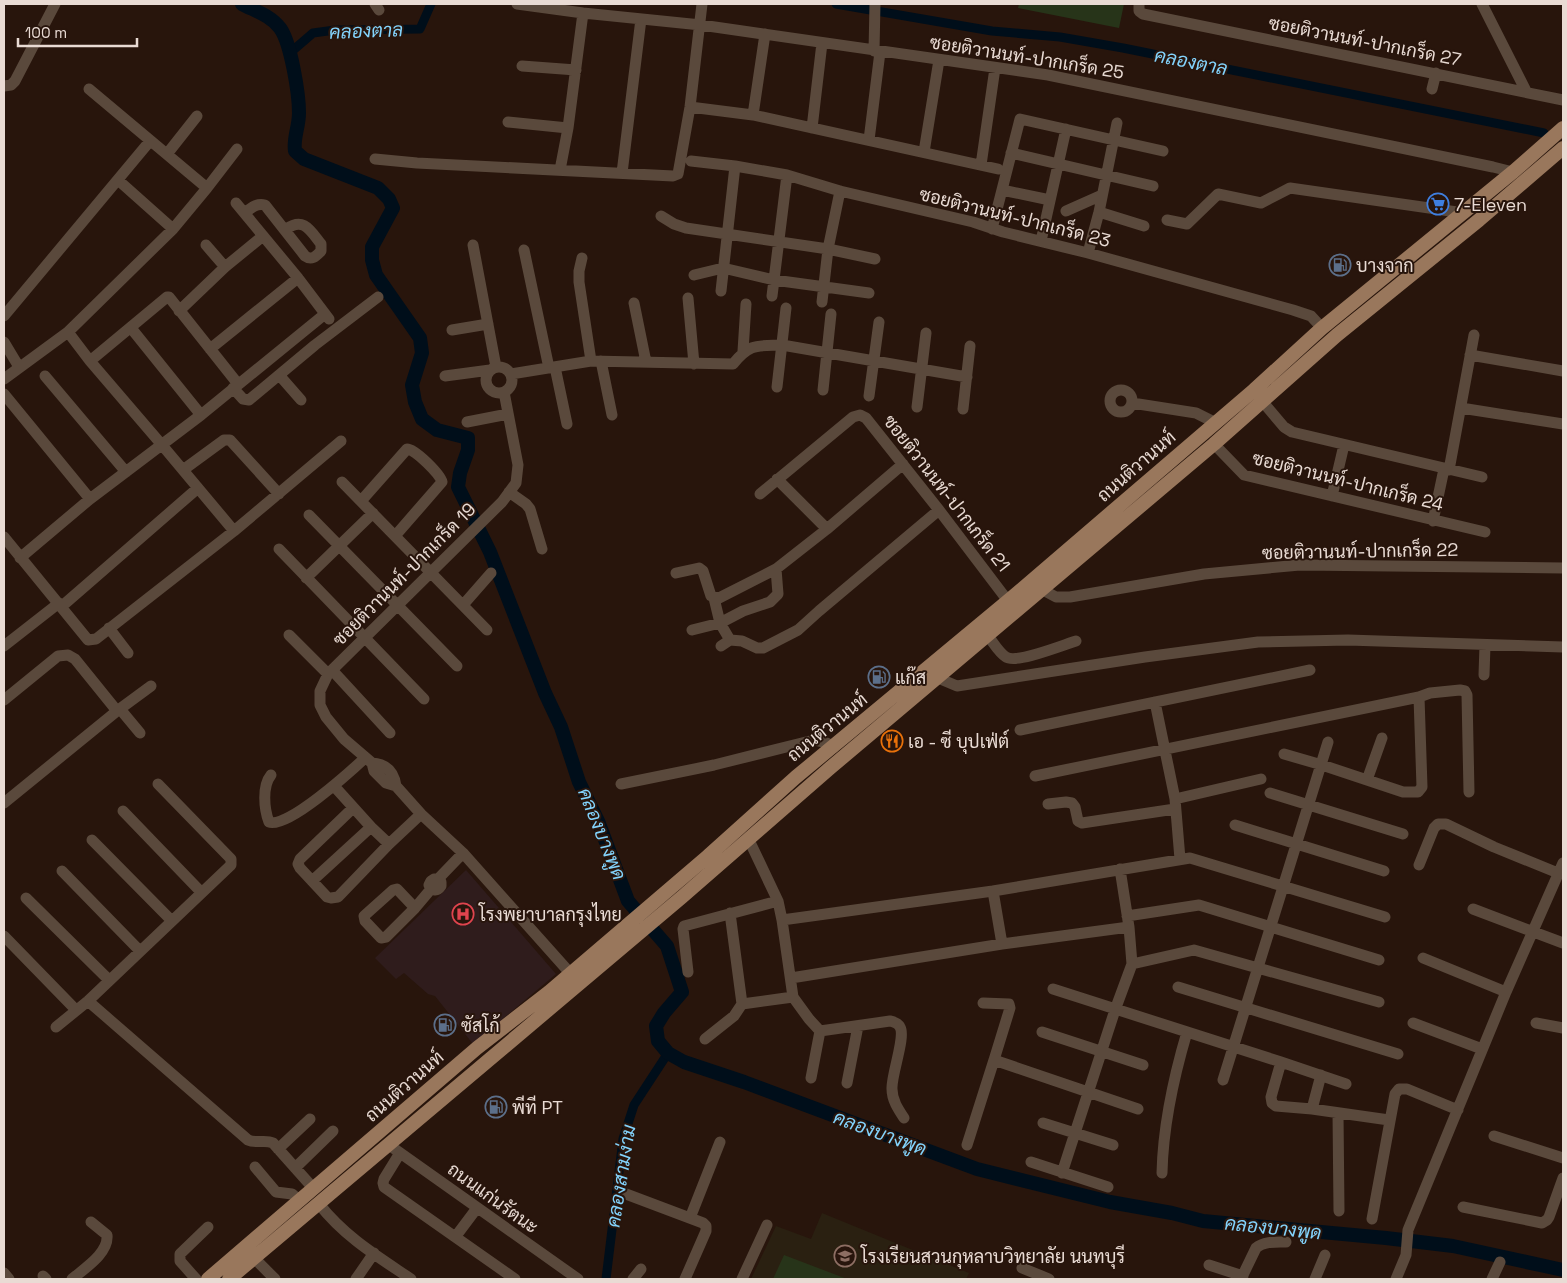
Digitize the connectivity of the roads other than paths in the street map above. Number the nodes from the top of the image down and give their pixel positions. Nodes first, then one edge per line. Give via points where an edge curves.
1 (55, 4) edge
2 (516, 4) edge
3 (702, 4) edge
4 (1138, 4) edge
5 (1482, 4) edge
6 (874, 7) edge
7 (583, 13) junction
8 (641, 19) junction
9 (701, 25) junction
10 (765, 34) junction
11 (822, 43) junction
12 (877, 52) junction
13 (939, 60) junction
14 (522, 66) dead end
15 (995, 68) junction
16 (576, 70) junction
17 (1436, 73) junction
18 (4, 86) edge
19 (1432, 89) dead end
20 (89, 90) dead end
21 (1526, 91) junction
22 (1563, 100) edge
23 (690, 107) junction
24 (753, 115) junction
25 (197, 116) dead end
26 (508, 122) dead end
27 (1118, 123) dead end
28 (568, 128) junction
29 (812, 128) junction
30 (1563, 128) edge
31 (1066, 129) junction
32 (869, 140) junction
33 (1114, 140) junction
34 (150, 141) junction
35 (1563, 148) edge
36 (237, 149) dead end
37 (1163, 151) dead end
38 (924, 152) junction
39 (1011, 153) junction
40 (167, 154) junction
41 (375, 160) dead end
42 (691, 161) dead end
43 (1058, 164) junction
44 (981, 165) junction
45 (735, 166) junction
46 (998, 169) dead end
47 (560, 170) junction
48 (1513, 172) junction
49 (622, 173) junction
50 (787, 175) junction
51 (1106, 175) junction
52 (118, 180) junction
53 (1153, 186) dead end
54 (207, 188) junction
55 (1002, 190) junction
56 (840, 191) junction
57 (1102, 195) junction
58 (1050, 200) junction
59 (236, 203) dead end
60 (1066, 211) dead end
61 (1099, 212) junction
62 (245, 213) junction
63 (1464, 213) junction
64 (661, 216) dead end
65 (1167, 220) dead end
66 (1144, 226) dead end
67 (172, 229) junction
68 (992, 229) junction
69 (286, 230) dead end
70 (727, 233) junction
71 (263, 236) junction
72 (779, 241) junction
73 (1041, 241) junction
74 (206, 244) dead end
75 (474, 245) dead end
76 (828, 249) junction
77 (524, 250) dead end
78 (1088, 253) junction
79 (582, 258) dead end
80 (875, 259) dead end
81 (225, 267) junction
82 (723, 268) junction
83 (694, 275) dead end
84 (298, 278) junction
85 (774, 280) junction
86 (825, 287) junction
87 (721, 291) dead end
88 (869, 293) dead end
89 (772, 296) dead end
90 (378, 297) dead end
91 (688, 298) dead end
92 (822, 302) dead end
93 (634, 303) dead end
94 (746, 304) dead end
95 (786, 308) dead end
96 (179, 311) junction
97 (325, 314) junction
98 (832, 314) dead end
99 (4, 316) edge
100 (879, 322) dead end
101 (488, 324) junction
102 (131, 328) junction
103 (336, 328) junction
104 (1322, 328) junction
105 (452, 330) dead end
106 (68, 332) junction
107 (926, 333) dead end
108 (1474, 334) dead end
109 (4, 342) edge
110 (782, 345) junction
111 (970, 346) dead end
112 (210, 349) junction
113 (743, 351) junction
114 (827, 353) junction
115 (1470, 355) junction
116 (874, 360) junction
117 (90, 361) junction
118 (596, 361) junction
119 (646, 362) junction
120 (694, 364) junction
121 (19, 367) junction
122 (552, 367) junction
123 (493, 368) junction
124 (922, 368) junction
125 (1563, 371) edge
126 (512, 374) junction
127 (45, 376) dead end
128 (280, 376) junction
129 (445, 376) dead end
130 (967, 377) junction
131 (4, 379) edge
132 (236, 386) junction
133 (777, 387) dead end
134 (823, 390) dead end
135 (504, 392) junction
136 (4, 394) edge
137 (869, 396) dead end
138 (301, 400) dead end
139 (1262, 401) junction
140 (1132, 403) dead end
141 (917, 407) dead end
142 (1461, 408) junction
143 (963, 409) dead end
144 (508, 414) junction
145 (201, 415) junction
146 (612, 415) dead end
147 (467, 422) dead end
148 (1216, 423) junction
149 (566, 424) dead end
150 (1563, 424) edge
151 (341, 440) dead end
152 (162, 444) junction
153 (1214, 444) junction
154 (1344, 445) junction
155 (903, 464) junction
156 (183, 470) junction
157 (1447, 470) junction
158 (126, 472) junction
159 (1482, 477) dead end
160 (777, 480) junction
161 (342, 482) dead end
162 (198, 488) junction
163 (509, 492) junction
164 (279, 494) junction
165 (760, 494) dead end
166 (1332, 496) junction
167 (90, 499) junction
168 (361, 501) junction
169 (939, 510) junction
170 (373, 513) junction
171 (309, 515) dead end
172 (1433, 521) junction
173 (827, 529) junction
174 (234, 531) junction
175 (1485, 532) dead end
176 (395, 536) junction
177 (4, 537) edge
178 (339, 545) junction
179 (279, 550) dead end
180 (542, 550) dead end
181 (20, 558) junction
182 (1563, 568) edge
183 (776, 570) junction
184 (431, 573) junction
185 (491, 573) dead end
186 (676, 573) dead end
187 (306, 578) junction
188 (1037, 585) junction
189 (714, 598) junction
190 (1008, 601) junction
191 (60, 605) junction
192 (463, 605) junction
193 (398, 606) junction
194 (720, 623) junction
195 (109, 628) junction
196 (487, 630) dead end
197 (692, 630) dead end
198 (289, 635) dead end
199 (988, 636) junction
200 (364, 638) junction
201 (1076, 641) dead end
202 (1485, 645) junction
203 (4, 646) edge
204 (1563, 647) edge
205 (128, 653) dead end
206 (456, 666) dead end
207 (1310, 670) dead end
208 (330, 672) junction
209 (1484, 676) dead end
210 (938, 678) junction
211 (151, 686) dead end
212 (1419, 697) junction
213 (424, 699) dead end
214 (4, 700) edge
215 (1155, 702) junction
216 (119, 710) junction
217 (1020, 730) dead end
218 (140, 732) dead end
219 (390, 733) dead end
220 (1382, 738) dead end
221 (1328, 742) dead end
222 (833, 748) junction
223 (1165, 749) junction
224 (1284, 754) dead end
225 (368, 760) junction
226 (1322, 765) junction
227 (271, 775) dead end
228 (1035, 776) dead end
229 (1261, 779) dead end
230 (1367, 780) junction
231 (158, 784) dead end
232 (621, 784) dead end
233 (334, 786) junction
234 (1469, 792) dead end
235 (1270, 793) dead end
236 (4, 804) edge
237 (1048, 804) dead end
238 (1175, 804) junction
239 (1310, 805) junction
240 (353, 808) junction
241 (124, 811) dead end
242 (421, 814) junction
243 (1235, 825) dead end
244 (371, 827) junction
245 (1403, 834) dead end
246 (92, 840) dead end
247 (749, 840) junction
248 (389, 844) junction
249 (1296, 845) junction
250 (463, 853) junction
251 (1180, 859) junction
252 (1419, 864) dead end
253 (1561, 868) edge
254 (1120, 869) junction
255 (62, 871) dead end
256 (1384, 871) dead end
257 (312, 881) junction
258 (1284, 886) junction
259 (993, 891) junction
260 (201, 892) junction
261 (26, 898) dead end
262 (778, 901) junction
263 (415, 908) junction
264 (1473, 909) dead end
265 (653, 912) junction
266 (730, 913) junction
267 (1385, 917) dead end
268 (172, 920) junction
269 (782, 920) junction
270 (1128, 921) junction
271 (640, 923) junction
272 (1272, 927) junction
273 (1532, 931) junction
274 (4, 936) edge
275 (1563, 943) edge
276 (1002, 944) junction
277 (140, 951) junction
278 (1423, 958) dead end
279 (1379, 960) dead end
280 (1132, 964) junction
281 (1258, 968) junction
282 (688, 972) dead end
283 (570, 973) junction
284 (791, 978) junction
285 (109, 980) junction
286 (1178, 987) dead end
287 (1053, 989) dead end
288 (1506, 992) junction
289 (793, 997) junction
290 (88, 1001) junction
291 (1379, 1002) dead end
292 (983, 1003) dead end
293 (742, 1004) junction
294 (1246, 1008) junction
295 (76, 1010) junction
296 (1115, 1010) junction
297 (1413, 1023) dead end
298 (1536, 1023) dead end
299 (858, 1026) junction
300 (56, 1027) dead end
301 (1563, 1028) edge
302 (820, 1031) junction
303 (1042, 1032) dead end
304 (1187, 1032) junction
305 (705, 1038) dead end
306 (1234, 1047) junction
307 (1482, 1049) junction
308 (1102, 1052) junction
309 (1398, 1054) dead end
310 (994, 1060) junction
311 (1281, 1062) junction
312 (1143, 1065) dead end
313 (1321, 1075) junction
314 (811, 1078) dead end
315 (1223, 1080) dead end
316 (847, 1083) dead end
317 (1346, 1084) dead end
318 (1088, 1093) junction
319 (1138, 1109) dead end
320 (1312, 1109) junction
321 (1458, 1110) junction
322 (1338, 1113) junction
323 (904, 1118) dead end
324 (310, 1119) dead end
325 (1389, 1120) junction
326 (1043, 1123) dead end
327 (332, 1131) dead end
328 (1074, 1132) junction
329 (1494, 1136) dead end
330 (720, 1142) dead end
331 (967, 1145) dead end
332 (1113, 1145) dead end
333 (278, 1149) junction
334 (395, 1149) junction
335 (1563, 1158) edge
336 (1030, 1162) dead end
337 (256, 1167) dead end
338 (295, 1168) junction
339 (1062, 1173) junction
340 (1162, 1173) dead end
341 (1563, 1178) edge
342 (1108, 1187) dead end
343 (314, 1189) junction
344 (626, 1194) dead end
345 (300, 1201) junction
346 (319, 1204) junction
347 (1463, 1207) dead end
348 (478, 1208) junction
349 (1340, 1211) dead end
350 (690, 1218) junction
351 (1372, 1219) dead end
352 (91, 1222) dead end
353 (767, 1225) dead end
354 (208, 1227) dead end
355 (456, 1236) junction
356 (1286, 1242) dead end
357 (374, 1253) junction
358 (1325, 1255) dead end
359 (254, 1258) junction
360 (1500, 1262) dead end
361 (1209, 1265) dead end
362 (1022, 1268) dead end
363 (641, 1269) dead end
364 (4, 1273) edge
365 (562, 1275) edge
366 (1242, 1278) edge
367 (9, 1279) edge
368 (72, 1279) edge
369 (196, 1279) edge
370 (208, 1279) edge
371 (229, 1279) edge
372 (274, 1279) edge
373 (356, 1279) edge
374 (411, 1279) edge
375 (515, 1279) edge
376 (578, 1279) edge
377 (634, 1279) edge
378 (685, 1279) edge
379 (742, 1279) edge
380 (1049, 1279) edge
381 (1315, 1279) edge
382 (1396, 1279) edge
383 (1492, 1279) edge

1 - 18 street via 15,81
2 - 7 street, ซอยติวานนท์-ปากเกร็ด 25
3 - 9 street
4 - 17 street, ซอยติวานนท์-ปากเกร็ด 27 via 1143,14
5 - 21 street
6 - 12 street
7 - 8 street, ซอยติวานนท์-ปากเกร็ด 25
7 - 16 street
8 - 9 street, ซอยติวานนท์-ปากเกร็ด 25
8 - 49 street
9 - 10 street, ซอยติวานนท์-ปากเกร็ด 25
9 - 23 street
10 - 11 street, ซอยติวานนท์-ปากเกร็ด 25
10 - 24 street
11 - 12 street, ซอยติวานนท์-ปากเกร็ด 25
11 - 29 street
12 - 13 street, ซอยติวานนท์-ปากเกร็ด 25
12 - 32 street
13 - 15 street, ซอยติวานนท์-ปากเกร็ด 25
13 - 38 street
14 - 16 street
15 - 44 street
15 - 48 street, ซอยติวานนท์-ปากเกร็ด 25 via 1048,75
16 - 28 street
17 - 19 street
17 - 21 street, ซอยติวานนท์-ปากเกร็ด 27
20 - 34 street
21 - 22 street, ซอยติวานนท์-ปากเกร็ด 27
23 - 24 street
23 - 49 street via 678,174
24 - 29 street
25 - 40 street
26 - 28 street
27 - 33 street
28 - 47 street
29 - 32 street
30 - 48 main road, ถนนติวานนท์
31 - 33 street
31 - 39 street via 1020,119
31 - 43 street
32 - 38 street
33 - 37 street
33 - 51 street
34 - 40 street
34 - 52 street
35 - 139 main road, ถนนติวานนท์
36 - 54 street
38 - 44 street
39 - 43 street
39 - 55 street
40 - 54 street
41 - 47 street
42 - 45 street, ซอยติวานนท์-ปากเกร็ด 23
43 - 51 street
43 - 58 street
44 - 46 street
45 - 50 street, ซอยติวานนท์-ปากเกร็ด 23
45 - 70 street
47 - 49 street
48 - 63 main road, ถนนติวานนท์
50 - 56 street, ซอยติวานนท์-ปากเกร็ด 23
50 - 72 street
51 - 53 street
51 - 57 street
52 - 67 street
52 - 99 street
54 - 67 street
55 - 58 street
55 - 68 street
56 - 68 street, ซอยติวานนท์-ปากเกร็ด 23
56 - 76 street
57 - 60 street
57 - 61 street
58 - 73 street
59 - 62 street
61 - 66 street
61 - 78 street
62 - 69 street via 254,206 264,205
62 - 71 street
63 - 65 street via 1290,188 1261,203 1218,194 1187,224
63 - 104 main road, ถนนติวานนท์
64 - 70 street via 678,226
67 - 106 street
68 - 73 street, ซอยติวานนท์-ปากเกร็ด 23
70 - 72 street
70 - 82 street
71 - 81 street
71 - 84 street
72 - 76 street
72 - 85 street
73 - 78 street, ซอยติวานนท์-ปากเกร็ด 23
74 - 81 street
75 - 101 street
76 - 80 street
76 - 86 street
77 - 122 street
78 - 104 street, ซอยติวานนท์-ปากเกร็ด 23 via 1293,310 1311,316
79 - 118 street via 579,282
81 - 96 street
82 - 83 street
82 - 85 street
82 - 87 street
84 - 97 street
84 - 112 street
85 - 86 street
85 - 89 street
86 - 88 street
86 - 92 street
90 - 103 street
91 - 120 street
93 - 119 street
94 - 113 street
95 - 110 street
96 - 102 street via 167,297
96 - 112 street
97 - 103 street
97 - 132 street
98 - 114 street
100 - 116 street
101 - 105 street
101 - 123 street
102 - 117 street
102 - 145 street
103 - 128 street
104 - 148 main road, ถนนติวานนท์
106 - 117 street
106 - 121 street
107 - 124 street
108 - 115 street
109 - 121 street
110 - 113 street via 753,346
110 - 114 street
110 - 133 street
111 - 130 street
112 - 132 street
113 - 120 street via 733,364
114 - 116 street
114 - 134 street
115 - 125 street
115 - 142 street
116 - 124 street
116 - 137 street
117 - 152 street
118 - 119 street
118 - 122 street
118 - 146 street
119 - 120 street
121 - 131 street
122 - 126 street
122 - 149 street
123 - 126 street via 505,368
123 - 129 street
123 - 135 street via 486,378 488,387 495,393
124 - 130 street
124 - 141 street
126 - 135 street via 513,382
127 - 158 street
128 - 132 street via 249,400 243,399
128 - 138 street
130 - 143 street
132 - 145 street
135 - 144 street, ซอยติวานนท์-ปากเกร็ด 19
136 - 167 street
139 - 153 main road, ถนนติวานนท์
139 - 154 street via 1292,432
140 - 148 street via 1196,413
142 - 150 street
142 - 157 street
144 - 147 street
144 - 163 street, ซอยติวานนท์-ปากเกร็ด 19 via 518,465 516,483
145 - 152 street
148 - 188 main road, ถนนติวานนท์
151 - 164 street
152 - 156 street
152 - 158 street
153 - 166 street, ซอยติวานนท์-ปากเกร็ด 24 via 1244,475
153 - 188 main road, ถนนติวานนท์
154 - 157 street
154 - 166 street
155 - 160 street, ซอยติวานนท์-ปากเกร็ด 21 via 866,418 860,415 853,417
155 - 169 street, ซอยติวานนท์-ปากเกร็ด 21
155 - 173 street
156 - 162 street
156 - 164 street via 224,440 230,440
157 - 159 street
157 - 172 street
158 - 167 street
160 - 165 street, ซอยติวานนท์-ปากเกร็ด 21
160 - 173 street
161 - 168 street
162 - 174 street
162 - 191 street
163 - 180 street via 530,509
163 - 184 street, ซอยติวานนท์-ปากเกร็ด 19
164 - 174 street
166 - 172 street, ซอยติวานนท์-ปากเกร็ด 24
167 - 181 street
168 - 170 street
168 - 176 street via 407,449 428,464 442,482
169 - 190 street, ซอยติวานนท์-ปากเกร็ด 21
169 - 194 street via 798,630 757,648 742,641 726,643
170 - 176 street
170 - 178 street
171 - 178 street
172 - 175 street, ซอยติวานนท์-ปากเกร็ด 24
173 - 183 street
174 - 195 street
176 - 184 street
177 - 181 street
178 - 187 street
178 - 193 street
179 - 187 street
181 - 191 street
182 - 188 street, ซอยติวานนท์-ปากเกร็ด 22 via 1300,565 1204,574 1070,597 1056,597
183 - 189 street
183 - 194 street via 778,594 775,598
184 - 192 street
184 - 193 street, ซอยติวานนท์-ปากเกร็ด 19
185 - 192 street
186 - 189 street via 699,568 703,571 710,596
187 - 200 street
188 - 190 main road, ถนนติวานนท์
188 - 199 main road, ถนนติวานนท์
189 - 194 street
190 - 222 main road, ถนนติวานนท์
191 - 195 street via 88,640 96,639
191 - 203 street
192 - 196 street
193 - 200 street, ซอยติวานนท์-ปากเกร็ด 19
193 - 206 street
194 - 197 street
195 - 205 street
198 - 208 street
199 - 201 street via 1006,658 1013,659
199 - 210 main road, ถนนติวานนท์
200 - 208 street, ซอยติวานนท์-ปากเกร็ด 19
200 - 213 street
202 - 204 street
202 - 209 street
202 - 210 street via 1348,640 1258,642 957,686
207 - 215 street
208 - 219 street
208 - 225 street, ซอยติวานนท์-ปากเกร็ด 19 via 320,691 320,705 326,718 344,739
210 - 247 main road, ถนนติวานนท์
211 - 216 street
212 - 223 street
212 - 230 street via 1422,787 1418,792 1403,792
212 - 234 street via 1430,693 1465,691
214 - 216 street via 58,656 68,655
215 - 217 street
215 - 223 street
216 - 218 street
216 - 236 street
220 - 230 street
221 - 226 street
222 - 232 street via 814,740
222 - 265 main road, ถนนติวานนท์ via 796,777
223 - 228 street
223 - 238 street
224 - 226 street
225 - 233 street
225 - 242 street, ซอยติวานนท์-ปากเกร็ด 19 via 374,771 386,783 396,786
226 - 230 street
226 - 239 street
227 - 233 street via 267,781 266,812 269,822 273,823 293,814
229 - 238 street
231 - 260 street via 231,859 231,865
233 - 240 street
235 - 239 street
237 - 238 street via 1072,803 1082,823
238 - 251 street
239 - 245 street
239 - 249 street
240 - 244 street
240 - 257 street via 300,859 300,868
241 - 260 street
242 - 248 street
242 - 250 street, ซอยติวานนท์-ปากเกร็ด 19
243 - 249 street
244 - 248 street
244 - 257 street
246 - 268 street
247 - 262 street
247 - 265 main road, ถนนติวานนท์
248 - 257 street via 338,897 326,897
249 - 256 street
249 - 258 street
250 - 263 street
250 - 283 street, ซอยติวานนท์-ปากเกร็ด 19
251 - 254 street
251 - 258 street via 1190,858
252 - 253 street via 1434,828 1438,824 1446,824 1494,847
253 - 273 street
254 - 259 street
254 - 270 street
255 - 277 street
258 - 267 street
258 - 272 street
259 - 269 street
259 - 276 street
260 - 268 street
261 - 285 street
262 - 266 street
262 - 269 street
263 - 263 street via 395,889 364,918 384,938
264 - 273 street
265 - 271 main road, ถนนติวานนท์
266 - 282 street via 684,926
266 - 293 street
268 - 277 street
269 - 284 street
270 - 272 street via 1199,905
270 - 276 street
270 - 280 street
271 - 283 main road, ถนนติวานนท์
271 - 334 main road, ถนนติวานนท์
272 - 279 street
272 - 281 street
273 - 275 street
273 - 288 street
274 - 295 street
276 - 284 street
277 - 285 street
278 - 288 street
280 - 281 street via 1194,950
280 - 296 street
281 - 291 street
281 - 294 street
283 - 343 main road, ถนนติวานนท์ via 477,1048
284 - 289 street
285 - 290 street
286 - 294 street
287 - 296 street
288 - 307 street
289 - 293 street
289 - 302 street
290 - 295 street
290 - 333 street via 248,1140 269,1142
292 - 310 street via 1005,1003 1010,1008
293 - 305 street via 734,1016
294 - 306 street
294 - 309 street
295 - 300 street
296 - 304 street
296 - 308 street
297 - 307 street
298 - 301 street
299 - 302 street
299 - 316 street
299 - 323 street via 890,1021 902,1029 892,1092
302 - 314 street
303 - 308 street
304 - 306 street
304 - 340 street via 1176,1070 1162,1153
306 - 311 street
306 - 315 street
307 - 321 street
308 - 312 street
308 - 318 street
310 - 318 street
310 - 331 street
311 - 313 street
311 - 320 street via 1272,1103
313 - 317 street
313 - 320 street
318 - 319 street
318 - 328 street
320 - 322 street
321 - 325 street via 1407,1089 1399,1089
321 - 382 street via 1408,1230 1406,1255
322 - 325 street
322 - 349 street
324 - 333 street
325 - 351 street
326 - 328 street
327 - 338 street
328 - 332 street
328 - 339 street
329 - 335 street
330 - 350 street
333 - 338 street
334 - 346 main road, ถนนติวานนท์
334 - 348 street, ถนนแก่นรัตนะ
334 - 355 street via 384,1187
336 - 339 street
337 - 345 street via 276,1192 292,1194
338 - 343 street
339 - 342 street
341 - 347 street via 1549,1218 1542,1223
343 - 345 main road, ถนนติวานนท์
344 - 350 street
345 - 370 main road, ถนนติวานนท์
346 - 357 street via 346,1234
346 - 359 main road, ถนนติวานนท์
348 - 355 street
348 - 365 street, ถนนแก่นรัตนะ
350 - 378 street via 703,1223 706,1231
352 - 368 street via 107,1234 108,1241 104,1250
353 - 379 street
354 - 369 street via 179,1257
355 - 375 street
356 - 366 street via 1265,1243 1256,1248
357 - 373 street
357 - 374 street
358 - 381 street
359 - 371 main road, ถนนติวานนท์
359 - 372 street
360 - 383 street
361 - 366 street
362 - 380 street
363 - 377 street
364 - 367 street
365 - 376 street, ถนนแก่นรัตนะ

